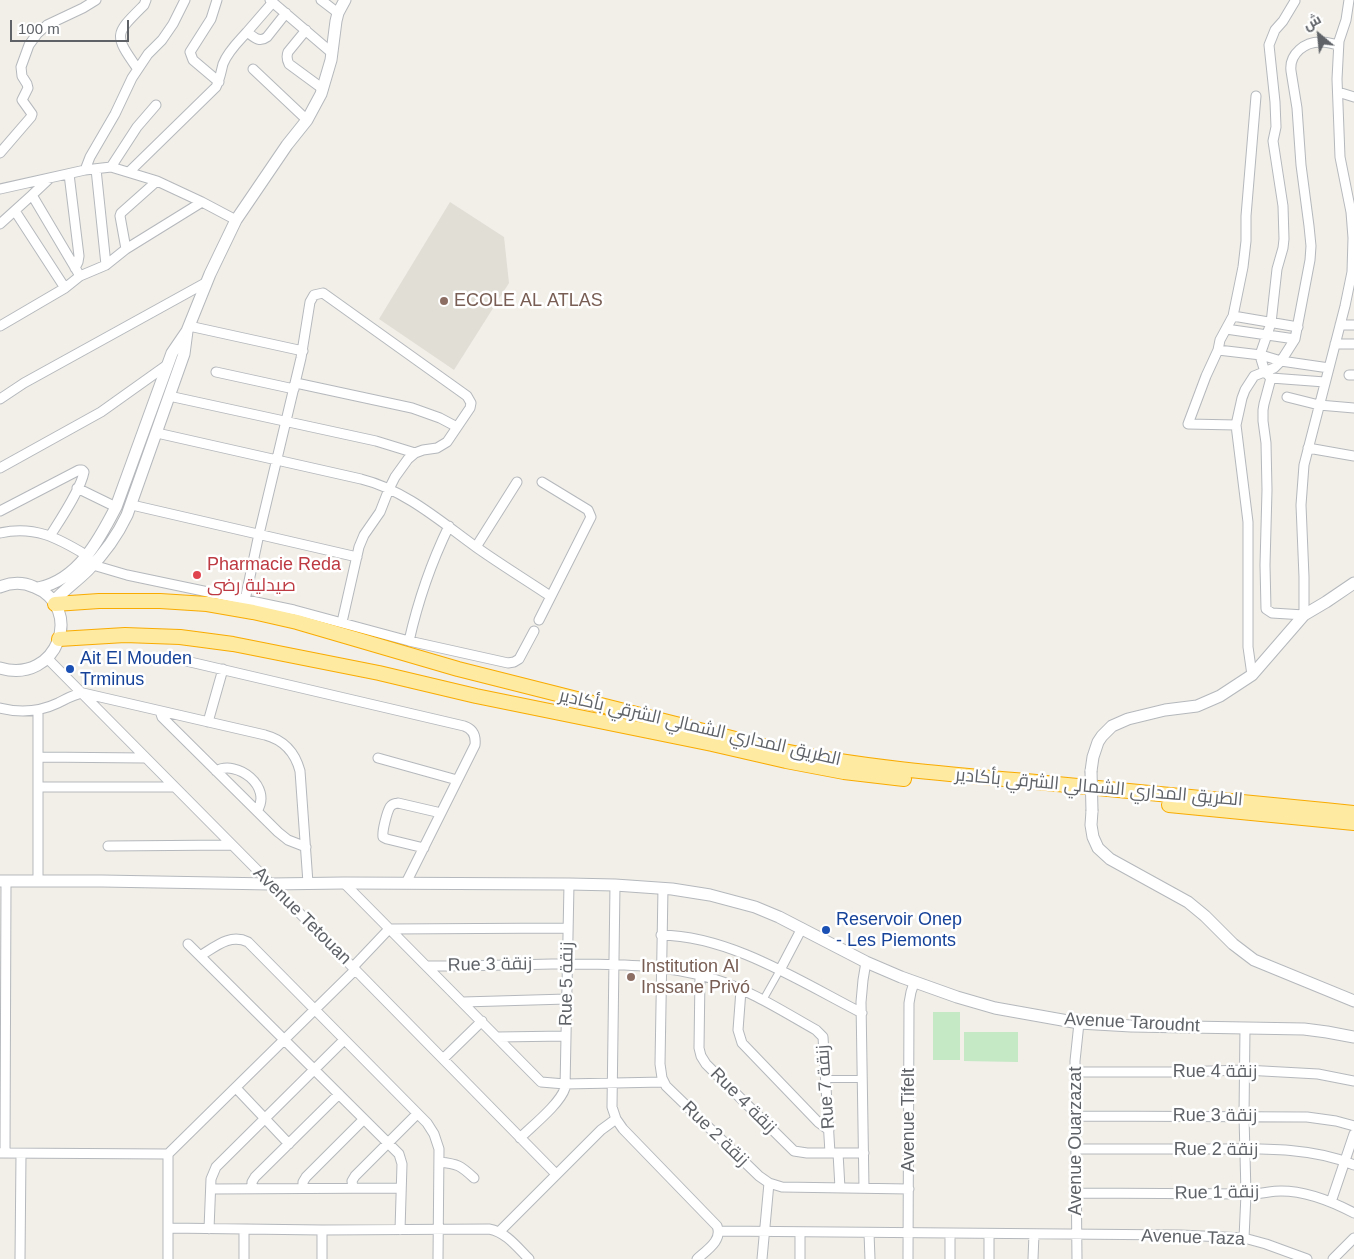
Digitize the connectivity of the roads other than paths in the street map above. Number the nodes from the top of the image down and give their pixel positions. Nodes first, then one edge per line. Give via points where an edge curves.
1 (96, 0) edge
2 (146, 0) edge
3 (185, 0) edge
4 (217, 0) edge
5 (321, 0) edge
6 (345, 0) edge
7 (1349, 0) edge
8 (271, 1) edge
9 (1295, 1) edge
10 (286, 13) junction
11 (338, 14) junction
12 (306, 30) junction
13 (248, 32) junction
14 (1338, 45) junction
15 (332, 53) junction
16 (137, 68) junction
17 (253, 69) dead end
18 (219, 82) junction
19 (323, 89) junction
20 (1338, 92) junction
21 (1256, 96) dead end
22 (1354, 97) edge
23 (156, 105) dead end
24 (307, 120) junction
25 (0, 153) edge
26 (111, 167) junction
27 (96, 169) junction
28 (85, 170) junction
29 (129, 172) junction
30 (68, 174) junction
31 (50, 178) junction
32 (157, 181) junction
33 (0, 189) edge
34 (32, 195) junction
35 (202, 202) junction
36 (15, 211) junction
37 (1353, 218) edge
38 (236, 220) junction
39 (0, 224) edge
40 (1353, 238) edge
41 (126, 250) junction
42 (106, 264) junction
43 (77, 272) junction
44 (1353, 272) edge
45 (207, 282) junction
46 (65, 288) junction
47 (1349, 306) edge
48 (1233, 316) junction
49 (1270, 323) junction
50 (1340, 325) junction
51 (1354, 325) edge
52 (0, 326) edge
53 (1298, 327) junction
54 (188, 328) junction
55 (1226, 329) junction
56 (1267, 335) junction
57 (1295, 339) junction
58 (1335, 344) junction
59 (1354, 344) edge
60 (1218, 350) junction
61 (303, 351) junction
62 (172, 353) junction
63 (184, 354) junction
64 (1261, 355) junction
65 (1281, 361) junction
66 (166, 365) junction
67 (1329, 368) junction
68 (216, 372) dead end
69 (1268, 375) junction
70 (1325, 382) junction
71 (295, 386) junction
72 (169, 396) junction
73 (1287, 397) dead end
74 (0, 399) edge
75 (1319, 405) junction
76 (1354, 408) edge
77 (286, 421) junction
78 (1236, 425) junction
79 (457, 427) junction
80 (157, 433) junction
81 (1308, 448) junction
82 (415, 453) junction
83 (1354, 456) edge
84 (276, 461) junction
85 (0, 468) edge
86 (517, 482) dead end
87 (542, 482) dead end
88 (78, 488) junction
89 (389, 489) junction
90 (132, 505) junction
91 (116, 507) junction
92 (0, 511) edge
93 (449, 526) junction
94 (0, 534) edge
95 (259, 534) junction
96 (50, 536) junction
97 (476, 547) junction
98 (357, 557) junction
99 (90, 560) junction
100 (1354, 582) edge
101 (0, 587) edge
102 (38, 588) junction
103 (550, 596) junction
104 (245, 600) junction
105 (54, 603) junction
106 (1304, 615) junction
107 (539, 620) dead end
108 (342, 622) junction
109 (534, 632) dead end
110 (59, 639) junction
111 (409, 641) junction
112 (47, 658) junction
113 (186, 660) dead end
114 (0, 668) edge
115 (223, 669) junction
116 (1252, 675) junction
117 (81, 693) junction
118 (0, 708) edge
119 (38, 710) junction
120 (160, 711) junction
121 (208, 722) junction
122 (38, 757) junction
123 (145, 758) junction
124 (378, 758) dead end
125 (216, 771) junction
126 (457, 780) junction
127 (38, 786) junction
128 (174, 787) junction
129 (257, 811) junction
130 (441, 813) junction
131 (1354, 813) edge
132 (1354, 824) edge
133 (232, 845) junction
134 (108, 846) dead end
135 (306, 847) junction
136 (424, 848) junction
137 (3, 881) edge
138 (38, 881) junction
139 (308, 883) junction
140 (344, 883) junction
141 (406, 883) junction
142 (271, 884) junction
143 (569, 884) junction
144 (614, 885) junction
145 (662, 888) junction
146 (568, 928) junction
147 (802, 928) junction
148 (389, 929) junction
149 (3, 935) edge
150 (661, 935) junction
151 (188, 944) dead end
152 (200, 956) junction
153 (866, 962) junction
154 (567, 964) junction
155 (614, 964) junction
156 (426, 966) junction
157 (660, 967) junction
158 (354, 968) junction
159 (780, 970) junction
160 (700, 976) junction
161 (914, 982) junction
162 (741, 990) junction
163 (567, 999) junction
164 (763, 1000) junction
165 (1354, 1001) edge
166 (463, 1002) junction
167 (315, 1010) junction
168 (862, 1013) junction
169 (482, 1021) junction
170 (1079, 1023) junction
171 (1245, 1028) junction
172 (566, 1036) junction
173 (498, 1037) junction
174 (1354, 1037) edge
175 (284, 1040) junction
176 (344, 1040) junction
177 (443, 1059) junction
178 (314, 1070) junction
179 (1245, 1070) junction
180 (1075, 1072) junction
181 (825, 1079) junction
182 (863, 1079) junction
183 (1354, 1081) edge
184 (664, 1082) junction
185 (565, 1084) junction
186 (612, 1084) junction
187 (236, 1088) junction
188 (340, 1094) junction
189 (2, 1095) edge
190 (417, 1114) junction
191 (1076, 1116) junction
192 (1244, 1116) junction
193 (265, 1119) junction
194 (364, 1119) junction
195 (616, 1119) junction
196 (1354, 1126) edge
197 (829, 1130) junction
198 (1354, 1134) edge
199 (520, 1138) junction
200 (388, 1143) junction
201 (289, 1144) junction
202 (1076, 1149) junction
203 (1244, 1149) junction
204 (2, 1153) edge
205 (834, 1153) junction
206 (864, 1153) junction
207 (21, 1154) junction
208 (168, 1154) junction
209 (1344, 1161) junction
210 (439, 1162) junction
211 (1354, 1165) edge
212 (556, 1174) junction
213 (474, 1178) dead end
214 (769, 1183) junction
215 (303, 1188) junction
216 (353, 1188) junction
217 (401, 1188) junction
218 (840, 1188) junction
219 (864, 1188) junction
220 (211, 1189) junction
221 (252, 1189) junction
222 (909, 1189) junction
223 (1076, 1193) junction
224 (1246, 1194) junction
225 (1331, 1202) junction
226 (1354, 1213) edge
227 (168, 1228) junction
228 (209, 1229) junction
229 (244, 1229) junction
230 (322, 1230) junction
231 (400, 1230) junction
232 (439, 1230) junction
233 (719, 1231) junction
234 (499, 1232) junction
235 (764, 1232) junction
236 (800, 1232) junction
237 (869, 1233) junction
238 (908, 1233) junction
239 (950, 1234) junction
240 (989, 1234) junction
241 (1034, 1234) junction
242 (1077, 1235) junction
243 (1244, 1238) junction
244 (1354, 1238) edge
245 (20, 1259) edge
246 (168, 1259) edge
247 (244, 1259) edge
248 (322, 1259) edge
249 (438, 1259) edge
250 (529, 1259) edge
251 (698, 1259) edge
252 (762, 1259) edge
253 (800, 1259) edge
254 (870, 1259) edge
255 (908, 1259) edge
256 (950, 1259) edge
257 (989, 1259) edge
258 (1033, 1259) edge
259 (1077, 1259) edge
260 (1307, 1259) edge
261 (1333, 1259) edge

1 - 25 street via 47,25 30,45 21,67 28,88 22,100 32,114
2 - 16 street via 122,28 120,37 122,46
3 - 16 street via 174,24
4 - 18 street via 208,24 190,52 193,60
5 - 11 street
6 - 11 street
7 - 14 street
8 - 10 street
8 - 13 street
9 - 49 street via 1269,45 1284,239
10 - 12 street
10 - 13 street via 264,40
11 - 15 street
12 - 15 street
12 - 19 street via 288,52 287,60
13 - 18 street via 226,57
14 - 20 street
14 - 53 street via 1322,42 1308,45 1297,51 1291,63 1311,246
15 - 19 street
16 - 28 street
17 - 24 street
18 - 29 street
19 - 24 street
20 - 22 street
20 - 37 street via 1340,157
21 - 48 street via 1246,241
23 - 26 street
24 - 38 street
26 - 27 street
26 - 29 street
27 - 28 street
27 - 42 street
28 - 30 street
29 - 32 street
30 - 31 street
30 - 43 street via 79,256
31 - 33 street
31 - 34 street
32 - 35 street
32 - 41 street via 121,213
34 - 36 street
34 - 43 street
35 - 38 street
35 - 41 street
36 - 39 street
36 - 46 street
37 - 40 street
38 - 45 street
40 - 44 street
41 - 42 street
42 - 43 street
43 - 46 street
44 - 47 street
45 - 54 street
45 - 74 street
46 - 52 street
47 - 50 street
48 - 49 street
48 - 55 street
49 - 53 street
49 - 56 street
50 - 51 street
50 - 58 street
53 - 57 street
54 - 61 street
54 - 62 street
54 - 63 street
55 - 56 street
55 - 60 street
56 - 57 street
56 - 64 street
57 - 65 street
58 - 59 street
58 - 67 street
60 - 64 street
60 - 78 street via 1188,424
61 - 71 street
61 - 79 street via 310,299 314,294 323,293 469,398 470,408
62 - 63 street via 177,350
62 - 66 street
63 - 72 street
64 - 65 street
64 - 69 street
65 - 67 street
65 - 69 street
66 - 85 street via 95,416
66 - 91 street
67 - 70 street
68 - 71 street
69 - 70 street
69 - 78 street via 1254,376 1248,385
69 - 106 street via 1263,410 1267,482 1266,609 1272,613
70 - 75 street
71 - 77 street
71 - 79 street via 412,408
72 - 77 street
72 - 80 street
73 - 75 street
75 - 76 street
75 - 81 street
77 - 82 street
77 - 84 street
78 - 116 street via 1248,522 1248,647
79 - 82 street via 440,447
80 - 84 street
80 - 90 street
81 - 83 street
81 - 106 street via 1301,505
82 - 89 street
84 - 89 street via 368,481
84 - 95 street
86 - 97 street
87 - 103 street via 588,510 591,517
88 - 91 street
88 - 92 street via 84,475 82,470
88 - 96 street
89 - 93 street
89 - 98 street via 380,512 361,542
90 - 95 street
90 - 99 street via 110,545
91 - 99 street
93 - 97 street
93 - 111 street via 424,585
94 - 96 street via 30,530
95 - 98 street
95 - 104 street
96 - 99 street
97 - 103 street
98 - 108 street
99 - 102 street via 60,580
99 - 104 street via 127,575
99 - 105 street
100 - 106 street
101 - 102 street via 18,583
102 - 105 street
103 - 107 street
104 - 108 street
105 - 110 street via 60,621
105 - 131 highway, الطريق المداري الشمالي الشرقي بأكادير via 160,601 207,604 253,612 458,669 779,750 828,759 966,776
106 - 116 street
108 - 111 street
109 - 111 street via 519,659 511,663
110 - 112 street
110 - 132 highway, الطريق المداري الشمالي الشرقي بأكادير via 152,636 233,644 844,772
112 - 114 street via 25,670
112 - 117 street, Avenue Tetouan
113 - 115 street
115 - 121 street
115 - 126 street via 468,727 474,735 475,745
116 - 165 street, bridge via 1205,704 1150,713 1117,723 1107,730 1093,757 1093,838 1110,859 1188,902 1254,960
117 - 119 street
117 - 120 street
117 - 123 street, Avenue Tetouan
118 - 119 street via 19,712
119 - 122 street
120 - 121 street
120 - 125 street
121 - 135 street via 270,737 290,750 300,771
122 - 123 street
122 - 127 street
123 - 128 street, Avenue Tetouan
124 - 126 street
125 - 129 street
125 - 129 street via 224,768 240,770 259,787 261,803
126 - 130 street
127 - 128 street
127 - 138 street
128 - 133 street, Avenue Tetouan
129 - 135 street via 283,836
130 - 136 street
130 - 136 street via 398,803 390,808 382,833 384,837
133 - 134 street
133 - 142 street, Avenue Tetouan
135 - 139 street
136 - 141 street
137 - 138 street, Avenue Taroudnt
137 - 149 street
138 - 142 street, Avenue Taroudnt
139 - 140 street, Avenue Taroudnt
139 - 142 street, Avenue Taroudnt
140 - 141 street, Avenue Taroudnt
140 - 148 street
141 - 143 street, Avenue Taroudnt
142 - 158 street, Avenue Tetouan
143 - 144 street, Avenue Taroudnt
143 - 146 street, Rue 5 زنقة
144 - 145 street, Avenue Taroudnt
144 - 155 street
145 - 147 street, Avenue Taroudnt via 732,900
145 - 150 street
146 - 148 street
146 - 154 street, Rue 5 زنقة
147 - 153 street, Avenue Taroudnt
147 - 159 street
148 - 156 street
148 - 158 street
149 - 189 street
150 - 157 street
150 - 159 street via 713,944
151 - 152 street
152 - 167 street via 229,939 244,940
152 - 175 street
153 - 161 street, Avenue Taroudnt
153 - 168 street
154 - 155 street, Rue 3 زنقة
154 - 156 street, Rue 3 زنقة
154 - 163 street, Rue 5 زنقة
155 - 157 street, Rue 7 زنقة
155 - 186 street
156 - 166 street
157 - 160 street, Rue 7 زنقة
157 - 184 street via 660,1074
158 - 167 street
158 - 177 street, Avenue Tetouan
159 - 164 street
159 - 168 street
160 - 162 street, Rue 7 زنقة
160 - 205 street, Rue 4 زنقة via 699,1048 706,1064 791,1149 802,1153
161 - 170 street, Avenue Taroudnt via 995,1008
161 - 222 street, Avenue Tifelt via 909,1003
162 - 164 street, Rue 7 زنقة
162 - 197 street via 738,1030 742,1044
163 - 166 street
163 - 172 street, Rue 5 زنقة
164 - 181 street, Rue 7 زنقة via 822,1035
166 - 169 street
167 - 175 street
167 - 176 street
168 - 182 street
169 - 173 street
169 - 177 street
170 - 171 street, Avenue Taroudnt
170 - 180 street, Avenue Ouarzazat
171 - 174 street, Avenue Taroudnt via 1304,1029
171 - 179 street
172 - 173 street
172 - 185 street, Rue 5 زنقة
173 - 185 street via 541,1082
175 - 178 street
175 - 187 street
176 - 178 street
176 - 190 street
177 - 199 street, Avenue Tetouan
178 - 188 street
178 - 193 street
179 - 180 street, Rue 4 زنقة
179 - 183 street, Rue 4 زنقة via 1318,1074
179 - 192 street
180 - 191 street, Avenue Ouarzazat
181 - 182 street
181 - 197 street, Rue 7 زنقة
182 - 206 street
184 - 186 street
184 - 214 street, Rue 2 زنقة
185 - 186 street
185 - 199 street via 561,1097
186 - 195 street via 612,1107
187 - 193 street
187 - 208 street
188 - 194 street
188 - 201 street
189 - 204 street
190 - 200 street
190 - 210 street via 434,1134
191 - 192 street, Rue 3 زنقة
191 - 202 street, Avenue Ouarzazat
192 - 196 street, Rue 3 زنقة via 1307,1117
192 - 203 street
193 - 201 street
193 - 220 street via 216,1167
194 - 200 street
194 - 215 street via 306,1177
195 - 212 street via 604,1126
195 - 233 street via 716,1223
197 - 205 street, Rue 7 زنقة
198 - 209 street
199 - 212 street, Avenue Tetouan
200 - 216 street via 355,1176
200 - 217 street via 402,1160
201 - 221 street via 255,1176
202 - 203 street, Rue 2 زنقة
202 - 223 street, Avenue Ouarzazat
203 - 209 street, Rue 2 زنقة via 1310,1153
203 - 224 street
204 - 207 street
205 - 206 street, Rue 4 زنقة
205 - 218 street, Rue 7 زنقة
206 - 219 street
207 - 208 street
207 - 245 street
208 - 227 street
209 - 211 street, Rue 2 زنقة
209 - 225 street
210 - 213 street via 457,1164
210 - 232 street
212 - 234 street
214 - 218 street
214 - 235 street
215 - 216 street
215 - 221 street
216 - 217 street
217 - 231 street
218 - 219 street
219 - 222 street
220 - 221 street
220 - 228 street
222 - 238 street, Avenue Tifelt
223 - 224 street, Rue 1 زنقة
223 - 242 street, Avenue Ouarzazat
224 - 225 street, Rue 1 زنقة via 1290,1191
224 - 243 street
225 - 226 street, Rue 1 زنقة
227 - 228 street
227 - 246 street
228 - 229 street
229 - 230 street
229 - 247 street
230 - 231 street
230 - 248 street
231 - 232 street
232 - 234 street via 489,1229
232 - 249 street
233 - 235 street, Avenue Taza
233 - 251 street via 717,1240
234 - 250 street
235 - 236 street, Avenue Taza
235 - 252 street
236 - 237 street, Avenue Taza
236 - 253 street
237 - 238 street, Avenue Taza
237 - 254 street
238 - 239 street, Avenue Taza
238 - 255 street, Avenue Tifelt
239 - 240 street, Avenue Taza
239 - 256 street
240 - 241 street, Avenue Taza
240 - 257 street
241 - 242 street, Avenue Taza
241 - 258 street
242 - 243 street, Avenue Taza
242 - 259 street, Avenue Ouarzazat
243 - 260 street, Avenue Taza
244 - 261 street

